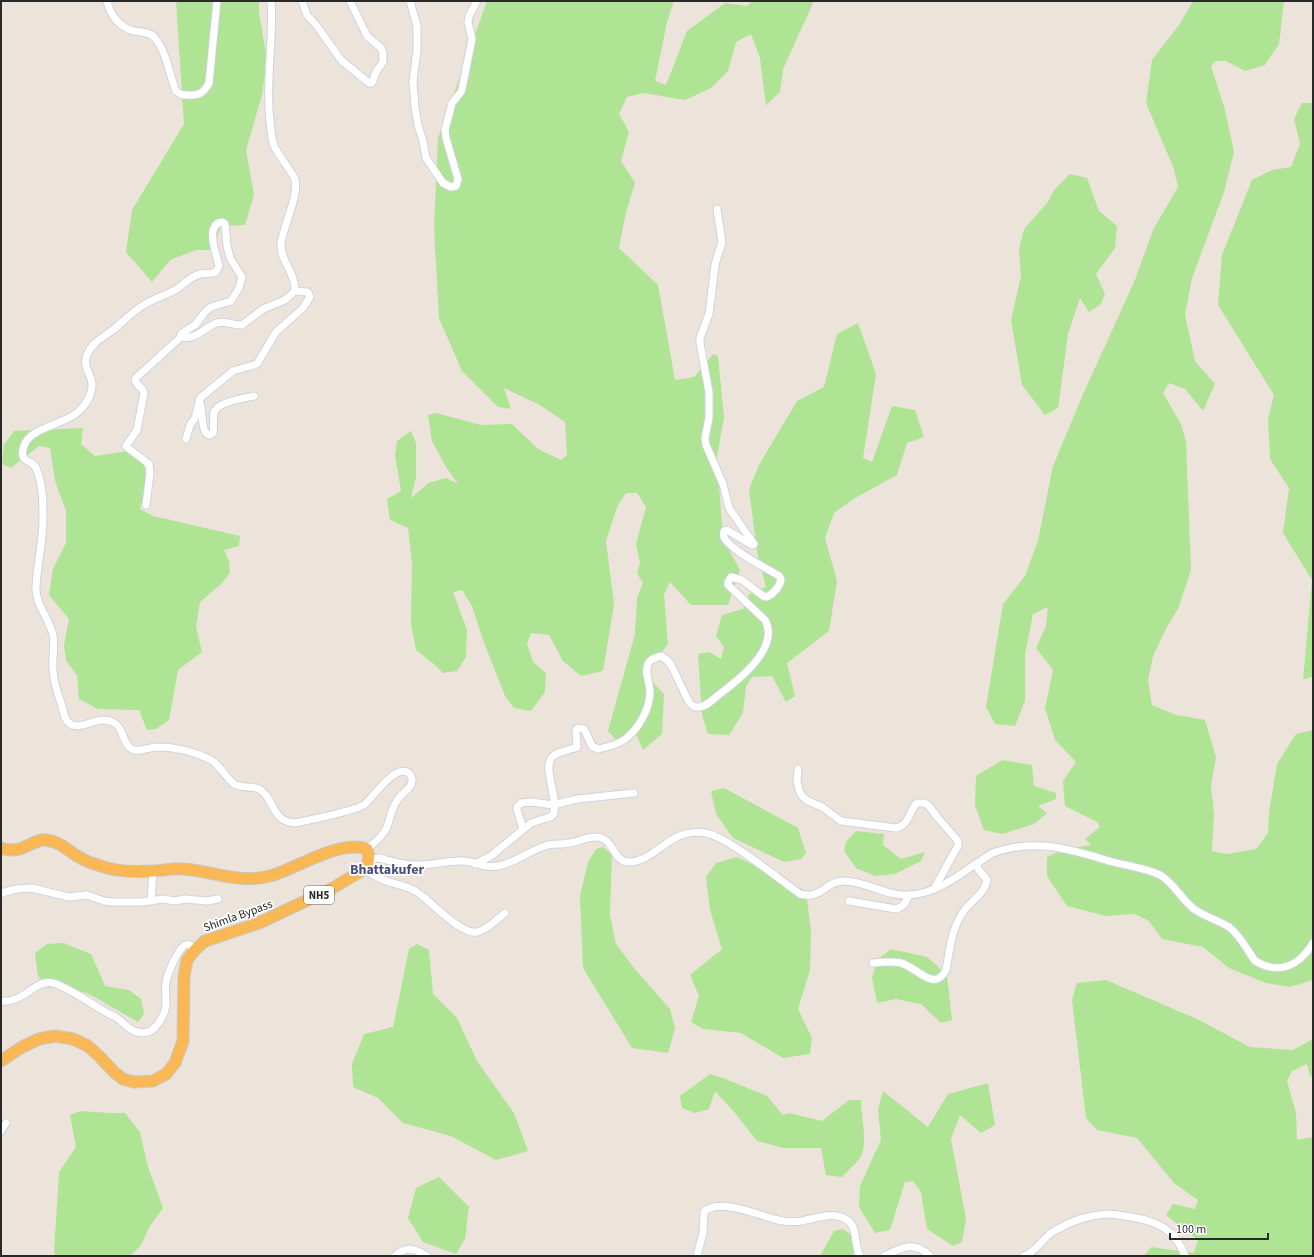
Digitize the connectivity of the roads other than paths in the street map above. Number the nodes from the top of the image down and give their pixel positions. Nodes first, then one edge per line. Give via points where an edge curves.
1 (107, 1) edge
2 (217, 1) edge
3 (271, 1) edge
4 (302, 1) edge
5 (350, 1) edge
6 (410, 1) edge
7 (477, 1) edge
8 (717, 209) dead end
9 (295, 291) junction
10 (182, 336) junction
11 (254, 396) dead end
12 (199, 400) junction
13 (186, 439) dead end
14 (146, 505) dead end
15 (798, 769) dead end
16 (634, 793) dead end
17 (555, 804) junction
18 (523, 829) junction
19 (1, 848) edge
20 (367, 849) junction
21 (977, 863) junction
22 (475, 864) junction
23 (367, 867) junction
24 (153, 872) junction
25 (934, 889) junction
26 (1, 893) edge
27 (909, 896) junction
28 (218, 899) dead end
29 (151, 901) junction
30 (849, 901) dead end
31 (505, 913) dead end
32 (1313, 943) edge
33 (195, 950) junction
34 (873, 962) dead end
35 (1, 1001) edge
36 (1, 1061) edge
37 (6, 1123) dead end
38 (1, 1131) edge
39 (395, 1256) edge
40 (427, 1256) edge
41 (697, 1256) edge
42 (860, 1256) edge
43 (884, 1256) edge
44 (930, 1256) edge
45 (1024, 1256) edge
46 (1185, 1256) edge

1 - 2 street via 121,26 156,38 176,91 181,95 194,96 203,92 209,84
3 - 9 street via 268,104 274,146 296,181 281,247 283,258 294,280
4 - 5 street via 307,14 341,60 372,83 383,62 383,53 367,36
6 - 7 street via 417,33 413,76 415,108 425,156 443,182 454,187 458,180 445,130 452,103 462,89 472,39 468,16
8 - 17 street via 722,243 715,266 709,314 700,338 709,395 705,438 730,508 754,544 752,546 727,530 724,532 725,539 744,556 781,579 777,589 767,597 742,580 731,577 728,582 728,585 765,620 768,625 766,642 756,661 736,681 708,703 697,707 692,706 688,700 667,660 661,656 649,662 647,666 650,693 646,709 633,732 612,746 598,749 592,746 584,729 578,728 577,747 555,754 550,759
9 - 10 street via 285,300 266,308 242,325 220,322 192,337
9 - 12 street via 308,292 308,301 276,332 259,362 233,371
10 - 14 street via 135,380 144,393 137,430 126,446 149,464
10 - 20 street via 182,333 195,325 209,309 231,301 242,279 230,258 225,224 222,222 214,227 213,245 219,266 216,272 195,276 175,290 143,305 99,340 85,360 92,385 86,402 75,415 32,436 24,446 24,460 34,464 40,478 43,521 36,595 53,634 53,672 65,718 69,723 81,726 98,720 113,722 118,725 132,750 171,748 212,760 235,784 259,789 278,816 284,821 294,823 353,810 364,805 392,776 399,771 407,771 412,782 409,789 392,806 386,829 380,838
11 - 12 street via 217,408 214,413 213,433 210,435 204,431
12 - 13 street
15 - 25 street via 797,781 802,796 822,806 841,821 896,828 907,823 918,803 928,805 958,841 958,846
16 - 17 street via 576,799
17 - 18 street via 553,815
17 - 18 street via 521,803 517,810
18 - 22 street via 491,856
19 - 24 highway via 9,851 45,840 60,843 79,857 101,867
20 - 23 highway
20 - 24 highway via 346,847 270,876 252,879 232,879 181,868
21 - 25 street
21 - 32 street via 992,853 1005,849 1062,847 1159,875 1196,910 1233,930 1254,961 1260,964 1273,968 1290,965 1303,958
21 - 34 street via 978,869 987,880 980,894 958,919 943,976 933,980 902,964
22 - 23 street via 455,861 415,866 379,858 373,859
22 - 27 street via 498,866 545,846 598,837 611,844 617,856 624,861 638,861 677,836 696,832 714,835 732,845 800,894 815,895 833,883 844,881
23 - 31 street via 382,879 416,891 470,932 477,932
23 - 33 highway, Shimla Bypass / NH5 via 331,889 259,923 205,940
24 - 29 street
25 - 27 street
26 - 29 street via 32,888 69,897 82,895 112,902
27 - 30 street via 904,905 896,909
28 - 29 street
33 - 35 street via 188,944 181,950 166,982 165,1009 162,1017 157,1026 144,1033 137,1032 74,992 55,983 39,984 17,999
33 - 36 highway, Shimla Bypass / NH5 via 187,960 184,977 183,1041 175,1063 166,1074 153,1081 134,1082 123,1079 88,1046 73,1039 54,1036 39,1039 22,1047
37 - 38 street
39 - 40 street via 400,1251 413,1249
41 - 42 street via 703,1233 704,1212 718,1206 790,1222 830,1215 839,1216 852,1224
43 - 44 street via 913,1246
45 - 46 street via 1035,1250 1050,1234 1066,1225 1107,1214 1156,1223 1176,1238

